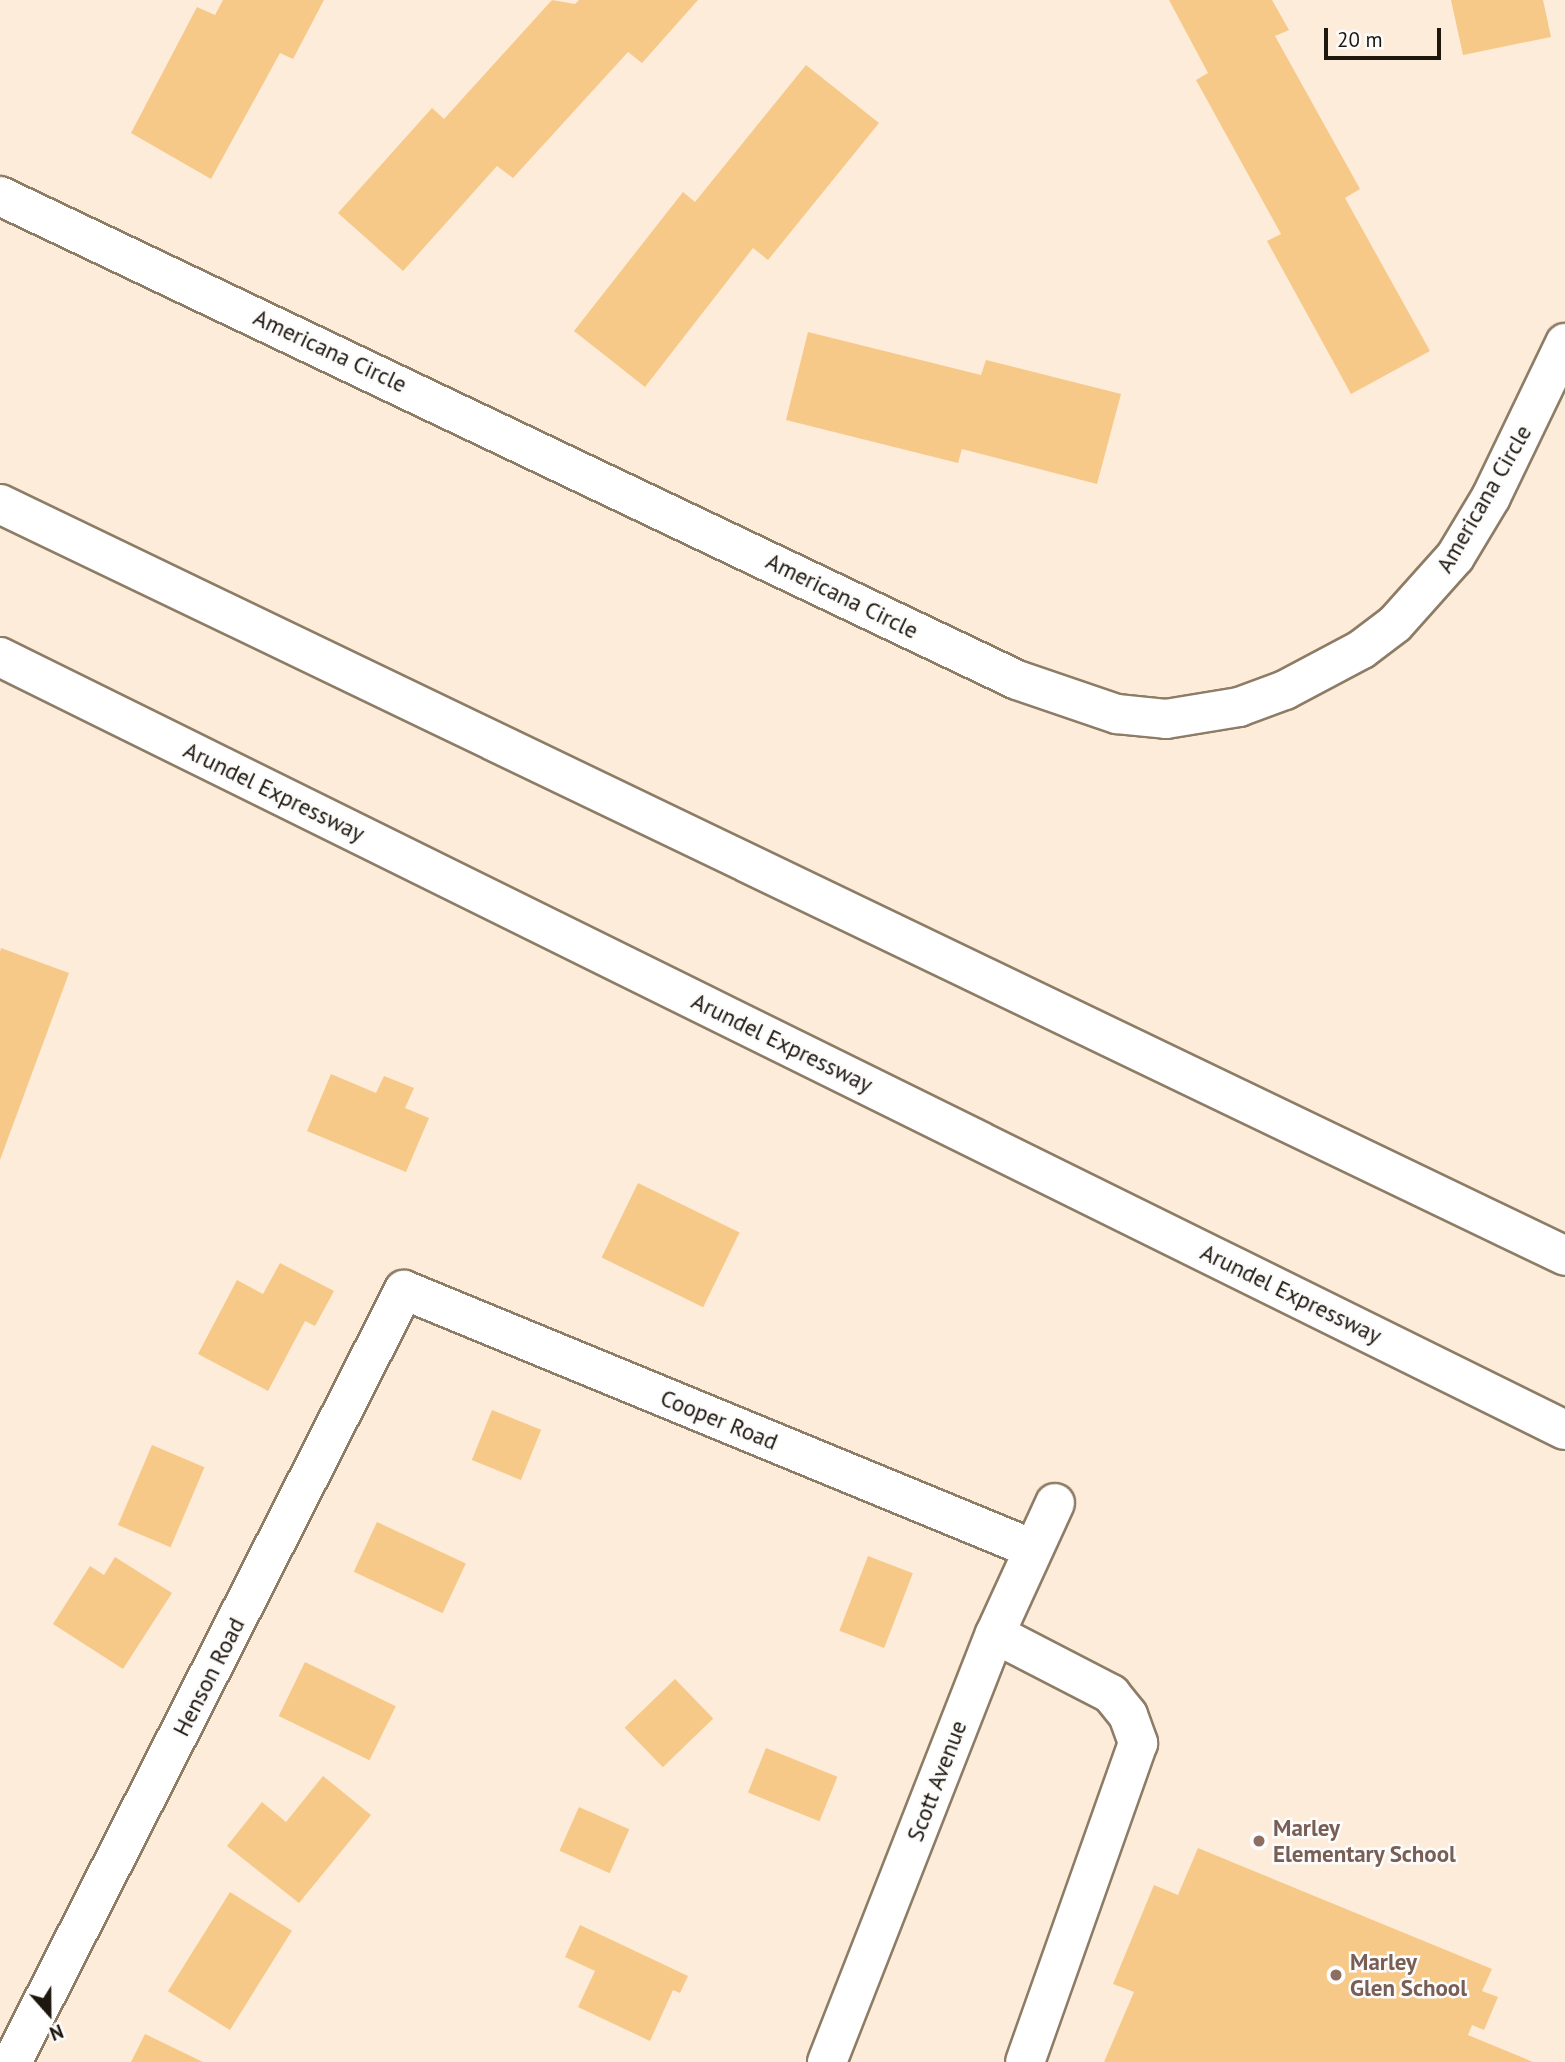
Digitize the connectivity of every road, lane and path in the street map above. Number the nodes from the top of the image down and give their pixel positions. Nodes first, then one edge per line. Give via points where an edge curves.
1 (0, 195) edge
2 (1565, 343) edge
3 (0, 504) edge
4 (0, 657) edge
5 (1565, 1256) edge
6 (404, 1290) joint
7 (1565, 1430) edge
8 (1055, 1503) dead end
9 (1033, 1549) junction
10 (995, 1634) junction
11 (12, 2062) edge
12 (827, 2062) edge
13 (1025, 2062) edge

1 - 2 main road, Americana Circle via 1017,680 1118,714 1166,719 1239,707 1285,690 1362,649 1395,624 1455,557 1491,497
3 - 5 main road
4 - 7 main road, Arundel Expressway
6 - 9 main road, Cooper Road
6 - 11 main road, Henson Road
8 - 9 main road, Scott Avenue
9 - 10 main road, Scott Avenue
10 - 12 main road, Scott Avenue
10 - 13 main road via 1111,1694 1128,1716 1138,1743

